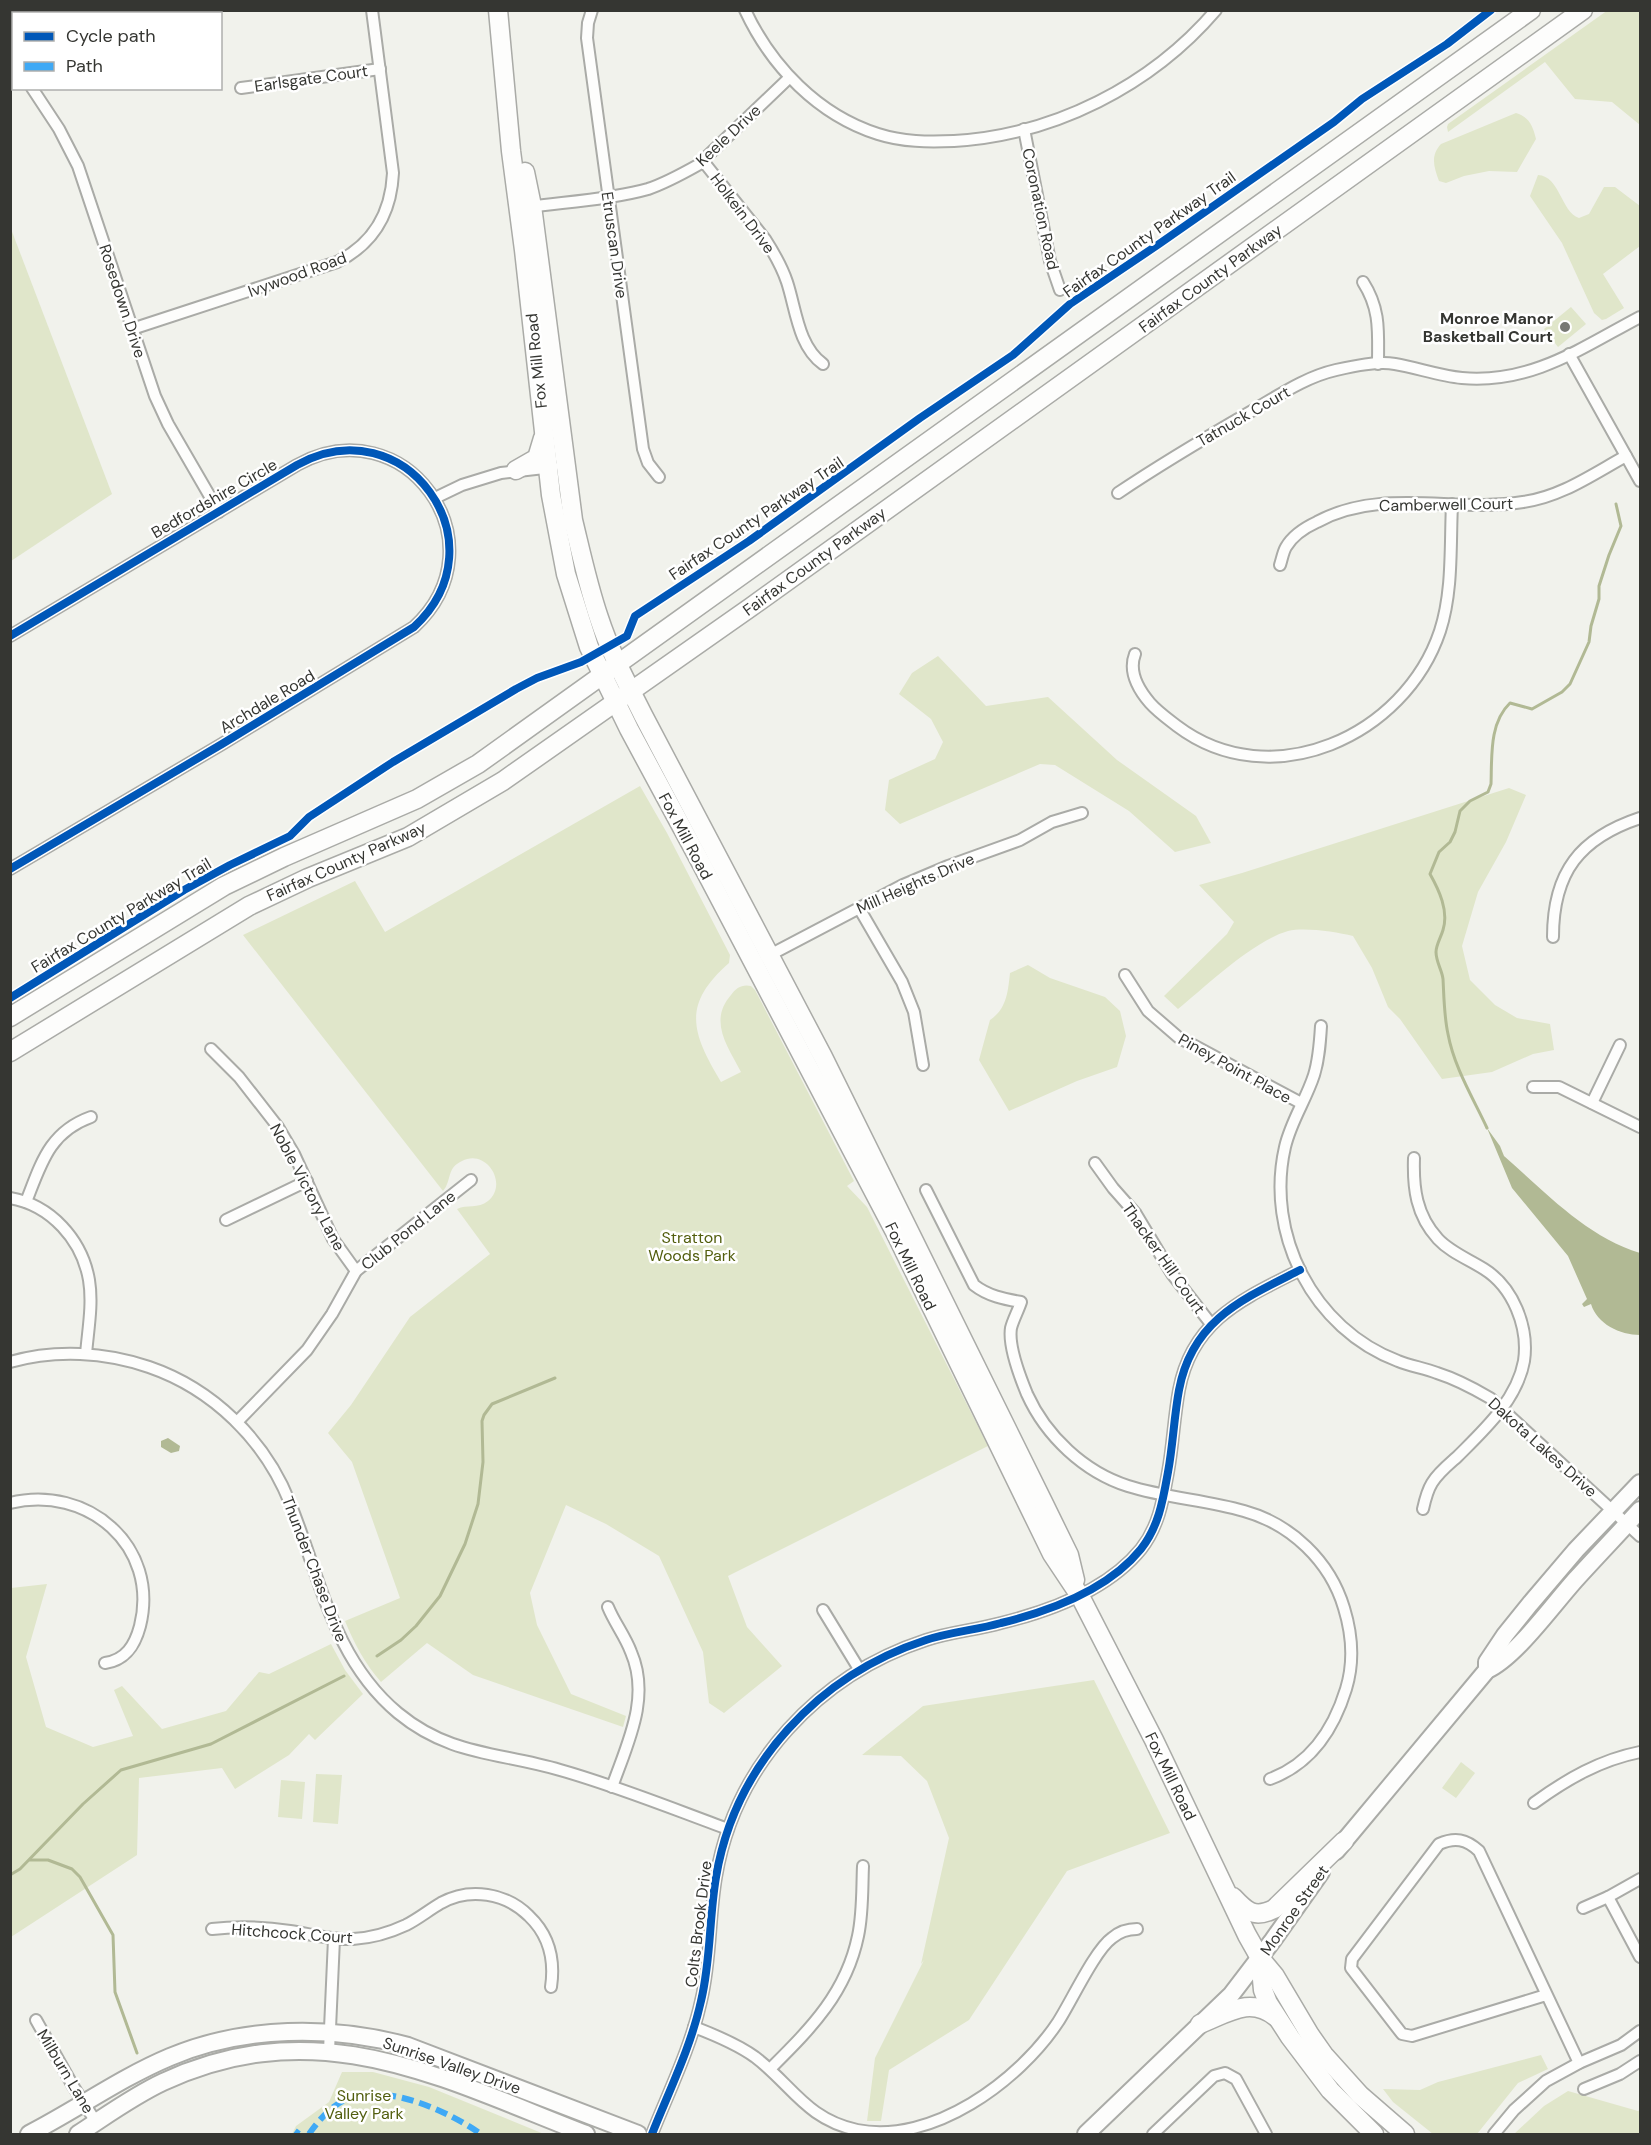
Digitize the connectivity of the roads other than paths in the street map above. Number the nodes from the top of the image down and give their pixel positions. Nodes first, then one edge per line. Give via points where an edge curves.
1 (372, 10) edge
2 (499, 10) edge
3 (592, 10) edge
4 (745, 10) edge
5 (1216, 10) edge
6 (1531, 10) edge
7 (1583, 10) edge
8 (380, 69) junction
9 (789, 78) junction
10 (241, 88) dead end
11 (33, 90) edge
12 (1024, 129) junction
13 (702, 160) junction
14 (608, 196) junction
15 (525, 207) junction
16 (1364, 282) dead end
17 (1060, 290) dead end
18 (1641, 317) edge
19 (132, 329) junction
20 (1569, 354) junction
21 (823, 364) dead end
22 (1378, 364) junction
23 (544, 434) junction
24 (1626, 456) junction
25 (567, 466) junction
26 (548, 468) junction
27 (516, 470) junction
28 (659, 477) dead end
29 (1641, 481) edge
30 (1118, 493) dead end
31 (435, 498) junction
32 (1452, 504) junction
33 (219, 512) junction
34 (1280, 564) dead end
35 (10, 636) edge
36 (1135, 654) dead end
37 (618, 665) junction
38 (602, 675) junction
39 (631, 691) junction
40 (615, 702) junction
41 (1082, 813) dead end
42 (1641, 818) edge
43 (10, 869) edge
44 (859, 908) junction
45 (1553, 937) dead end
46 (770, 955) junction
47 (753, 964) junction
48 (1125, 975) dead end
49 (10, 1017) edge
50 (1321, 1026) dead end
51 (1620, 1045) dead end
52 (212, 1049) dead end
53 (10, 1052) edge
54 (923, 1065) dead end
55 (1533, 1087) dead end
56 (1592, 1103) junction
57 (1301, 1104) junction
58 (92, 1118) dead end
59 (1641, 1127) edge
60 (1414, 1158) dead end
61 (1095, 1163) dead end
62 (471, 1180) dead end
63 (307, 1181) junction
64 (926, 1190) dead end
65 (10, 1198) edge
66 (26, 1202) junction
67 (226, 1220) dead end
68 (1300, 1270) junction
69 (356, 1271) junction
70 (1211, 1324) junction
71 (86, 1354) junction
72 (10, 1362) edge
73 (1501, 1407) junction
74 (237, 1422) junction
75 (1641, 1483) edge
76 (1164, 1496) junction
77 (10, 1503) edge
78 (1423, 1509) dead end
79 (1641, 1510) edge
80 (1615, 1511) junction
81 (1628, 1524) junction
82 (1641, 1536) edge
83 (1080, 1596) junction
84 (608, 1606) dead end
85 (823, 1610) dead end
86 (105, 1663) dead end
87 (859, 1669) junction
88 (1487, 1670) junction
89 (1641, 1752) edge
90 (1270, 1779) dead end
91 (612, 1787) junction
92 (1534, 1803) dead end
93 (728, 1829) junction
94 (1344, 1842) junction
95 (863, 1866) dead end
96 (1641, 1879) edge
97 (1226, 1890) junction
98 (1608, 1897) junction
99 (1583, 1908) dead end
100 (212, 1929) dead end
101 (1137, 1929) dead end
102 (334, 1939) junction
103 (1641, 1957) edge
104 (1260, 1958) junction
105 (551, 1987) dead end
106 (1546, 1995) junction
107 (1278, 2018) junction
108 (36, 2020) dead end
109 (1200, 2024) junction
110 (694, 2027) junction
111 (1641, 2031) edge
112 (329, 2032) junction
113 (329, 2051) junction
114 (1641, 2061) edge
115 (1579, 2063) junction
116 (770, 2069) junction
117 (1584, 2089) dead end
118 (84, 2103) junction
119 (96, 2122) junction
120 (29, 2134) edge
121 (78, 2134) edge
122 (586, 2134) edge
123 (638, 2134) edge
124 (652, 2134) edge
125 (1086, 2134) edge
126 (1153, 2134) edge
127 (1266, 2134) edge
128 (1374, 2134) edge
129 (1406, 2134) edge
130 (1494, 2134) edge

1 - 8 street, Ivywood Road
2 - 15 main road, Fox Mill Road via 521,150
3 - 14 street, Etruscan Drive via 587,38
4 - 9 street
5 - 12 street via 1183,44 1133,82 1083,109
6 - 37 main road, Fairfax County Parkway
7 - 39 main road, Fairfax County Parkway
8 - 10 street, Earlsgate Court
8 - 19 street, Ivywood Road via 393,184 387,211 363,246 337,262
9 - 12 street via 841,118 893,138 920,142 971,140
9 - 13 street, Keele Drive
11 - 19 street, Rosedown Drive via 78,166
12 - 17 street, Coronation Road via 1050,261
13 - 14 street, Keele Drive via 657,186
13 - 21 street, Holkein Drive via 774,254 788,284 805,343
14 - 15 street, Keele Drive
14 - 28 street, Etruscan Drive via 643,449
15 - 23 main road, Fox Mill Road
15 - 25 main road, Fox Mill Road
16 - 22 street via 1377,311
18 - 20 street, Tatnuck Court
19 - 33 street, Rosedown Drive via 168,424
20 - 22 street, Tatnuck Court via 1541,369 1488,379
20 - 24 street
22 - 30 street, Tatnuck Court via 1335,370 1298,384
23 - 26 main road, Fox Mill Road
23 - 27 main road via 537,458
24 - 29 street
24 - 32 street, Camberwell Court via 1544,497 1498,505
25 - 26 street
25 - 37 main road, Fox Mill Road via 573,520 584,566 599,620
26 - 27 street
26 - 38 main road, Fox Mill Road via 557,535 571,595
27 - 31 street via 482,478
31 - 33 street, Bedfordshire Circle via 398,464 346,450 312,458
31 - 43 street, Archdale Road via 447,530 448,564 437,598 414,627
32 - 34 street, Camberwell Court via 1380,503 1336,513 1294,536 1284,549
32 - 36 street via 1446,606 1429,656 1393,705 1343,740 1306,753 1269,757 1213,747 1189,735 1144,696 1134,680
33 - 35 street, Bedfordshire Circle
37 - 38 main road, Fairfax County Parkway
37 - 39 main road, Fox Mill Road
38 - 40 main road, Fox Mill Road
38 - 49 main road, Fairfax County Parkway via 448,782 224,886
39 - 40 main road, Fairfax County Parkway
39 - 46 main road, Fox Mill Road
40 - 47 main road, Fox Mill Road
40 - 53 main road, Fairfax County Parkway via 483,794 408,837 249,906
41 - 44 street, Mill Heights Drive via 903,885
42 - 45 street via 1604,833 1575,860 1557,894
44 - 46 street, Mill Heights Drive
44 - 54 street via 902,982 914,1012
46 - 47 street, Mill Heights Drive
46 - 83 main road, Fox Mill Road via 1069,1555
47 - 83 main road, Fox Mill Road via 894,1230 1052,1554
48 - 57 street, Piney Point Place via 1148,1011 1178,1037
50 - 57 street, Dakota Lakes Drive via 1319,1057
51 - 56 street
52 - 63 street, Noble Victory Lane via 260,1101
55 - 56 street via 1559,1087
56 - 59 street
57 - 68 street, Dakota Lakes Drive via 1285,1146 1280,1188 1287,1239
58 - 66 street via 68,1128 51,1145
60 - 73 street via 1413,1186 1430,1228 1448,1248 1492,1275 1516,1307 1522,1324 1521,1375
61 - 70 street, Thacker Hill Court via 1136,1214 1172,1274
62 - 69 street, Club Pond Lane
63 - 67 street
63 - 69 street, Noble Victory Lane via 333,1239
64 - 76 street via 974,1285 995,1297 1021,1302 1011,1330 1018,1372 1035,1412 1064,1447 1097,1472
65 - 66 street
66 - 71 street via 57,1221 81,1256 90,1293
68 - 70 street, Colts Brook Drive via 1243,1298
68 - 73 street, Dakota Lakes Drive via 1326,1310 1355,1337 1398,1361 1463,1383
69 - 74 street, Club Pond Lane via 307,1350
70 - 76 street, Colts Brook Drive via 1194,1348 1180,1382
71 - 72 street, Thunder Chase Drive via 43,1355
71 - 74 street, Thunder Chase Drive via 159,1371 200,1392
73 - 78 street via 1432,1483
73 - 80 street, Dakota Lakes Drive
74 - 91 street, Thunder Chase Drive via 259,1447 282,1485 343,1646 384,1700 415,1725 450,1744 562,1770
75 - 80 main road, Monroe Street
76 - 83 street, Colts Brook Drive via 1158,1521 1139,1552 1112,1576
76 - 90 street via 1236,1508 1278,1525 1320,1561 1341,1599 1351,1657 1341,1706 1309,1755
77 - 86 street via 43,1498 81,1506 107,1523 127,1545 141,1580 142,1617 132,1647 120,1659
79 - 81 main road, Monroe Street
80 - 81 street, Dakota Lakes Drive
80 - 88 main road, Monroe Street via 1530,1604 1487,1662
81 - 82 street, Dakota Lakes Drive
81 - 88 main road, Monroe Street via 1533,1628 1497,1665
83 - 87 street, Colts Brook Drive via 1023,1617 929,1639
83 - 97 main road, Fox Mill Road
84 - 91 street via 632,1652 639,1681 635,1719
85 - 87 street
87 - 93 street, Colts Brook Drive via 817,1700 779,1739 748,1784
88 - 94 main road, Monroe Street
89 - 92 street via 1588,1769
91 - 93 street, Thunder Chase Drive
93 - 110 street, Colts Brook Drive via 716,1876 706,1973
94 - 97 main road via 1274,1909 1265,1913 1252,1913
94 - 104 main road, Monroe Street
95 - 116 street via 858,1935 845,1977 823,2014
96 - 98 street
97 - 104 main road, Fox Mill Road
98 - 99 street
98 - 103 street
100 - 102 street, Hitchcock Court via 264,1928
101 - 116 street via 1121,1932 1104,1945 1057,2022 1023,2063 999,2085 945,2118 904,2131 875,2133 840,2125 810,2109
102 - 105 street, Hitchcock Court via 385,1933 462,1895 494,1896 523,1909 543,1932 552,1958
102 - 112 street
104 - 107 main road, Fox Mill Road via 1263,1990
104 - 109 main road, Monroe Street via 1231,1995
104 - 129 main road, Fox Mill Road via 1330,2062 1360,2095
106 - 106 street via 1479,1851 1468,1841 1450,1839 1439,1844 1352,1959 1351,1968 1402,2034 1412,2036
106 - 115 street
107 - 109 main road via 1265,2009 1250,2006
107 - 128 main road, Fox Mill Road via 1310,2066
108 - 118 street, Milburn Lane
109 - 125 main road, Monroe Street
110 - 116 street via 737,2046
110 - 124 street, Colts Brook Drive
111 - 115 street via 1621,2045
112 - 113 street
112 - 118 main road, Sunrise Valley Drive via 262,2035 202,2046 153,2065
112 - 123 main road, Sunrise Valley Drive via 418,2050
113 - 119 main road, Sunrise Valley Drive via 268,2053 202,2066 147,2090
113 - 122 main road, Sunrise Valley Drive via 411,2067
114 - 117 street
115 - 130 street via 1546,2081 1514,2109
118 - 119 street, Milburn Lane
118 - 120 main road, Sunrise Valley Drive
119 - 121 main road, Sunrise Valley Drive
126 - 127 street via 1214,2076 1225,2073 1236,2079

